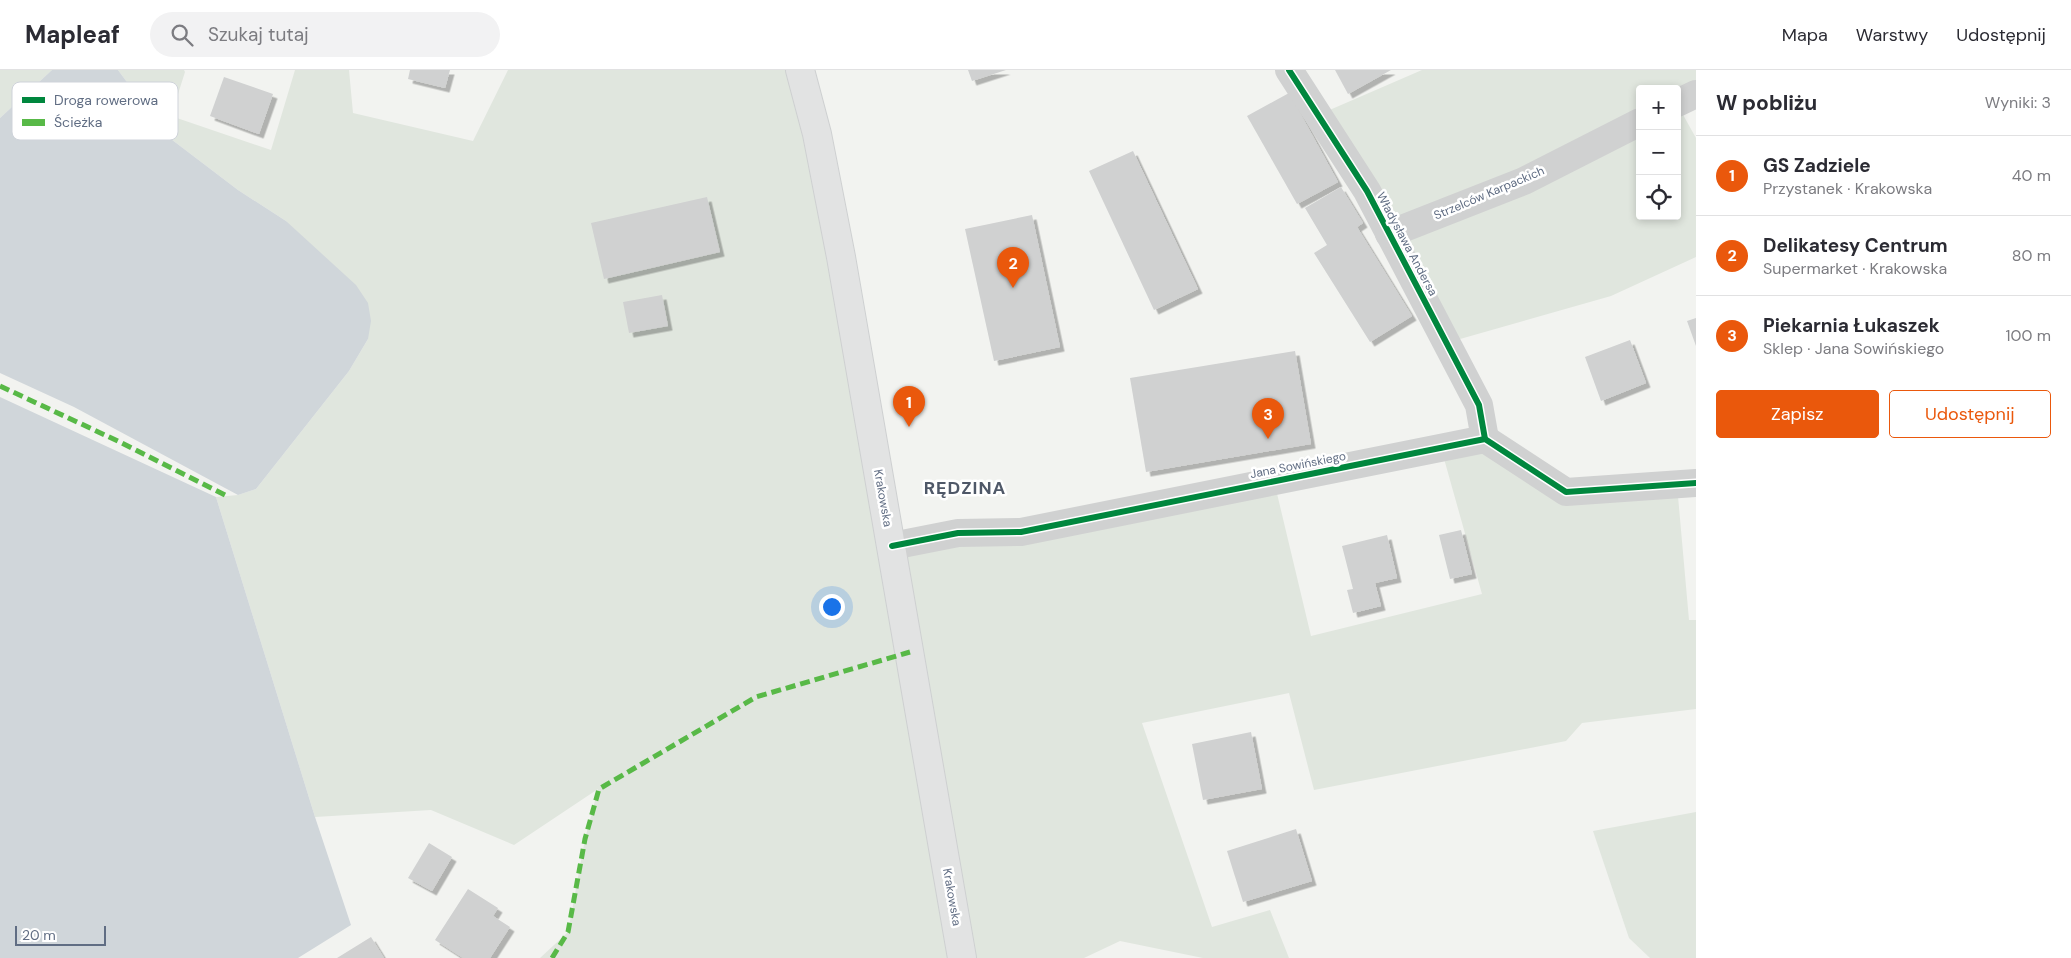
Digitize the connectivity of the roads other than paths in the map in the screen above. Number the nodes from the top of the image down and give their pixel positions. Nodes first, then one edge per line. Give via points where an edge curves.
1 (800, 70) edge
2 (1289, 70) edge
3 (1696, 94) edge
4 (1681, 100) edge
5 (1636, 124) edge
6 (1389, 234) junction
7 (1485, 439) junction
8 (1696, 483) edge
9 (892, 546) junction
10 (962, 958) edge

1 - 9 main road, Krakowska via 817,134 841,257
2 - 6 street, Władysława Andersa via 1367,191
3 - 4 street
5 - 6 street, Strzelców Karpackich via 1524,181
6 - 7 street, Władysława Andersa via 1479,405
7 - 8 street via 1566,492
7 - 9 street, Jana Sowińskiego via 1021,532 958,533
9 - 10 main road, Krakowska

